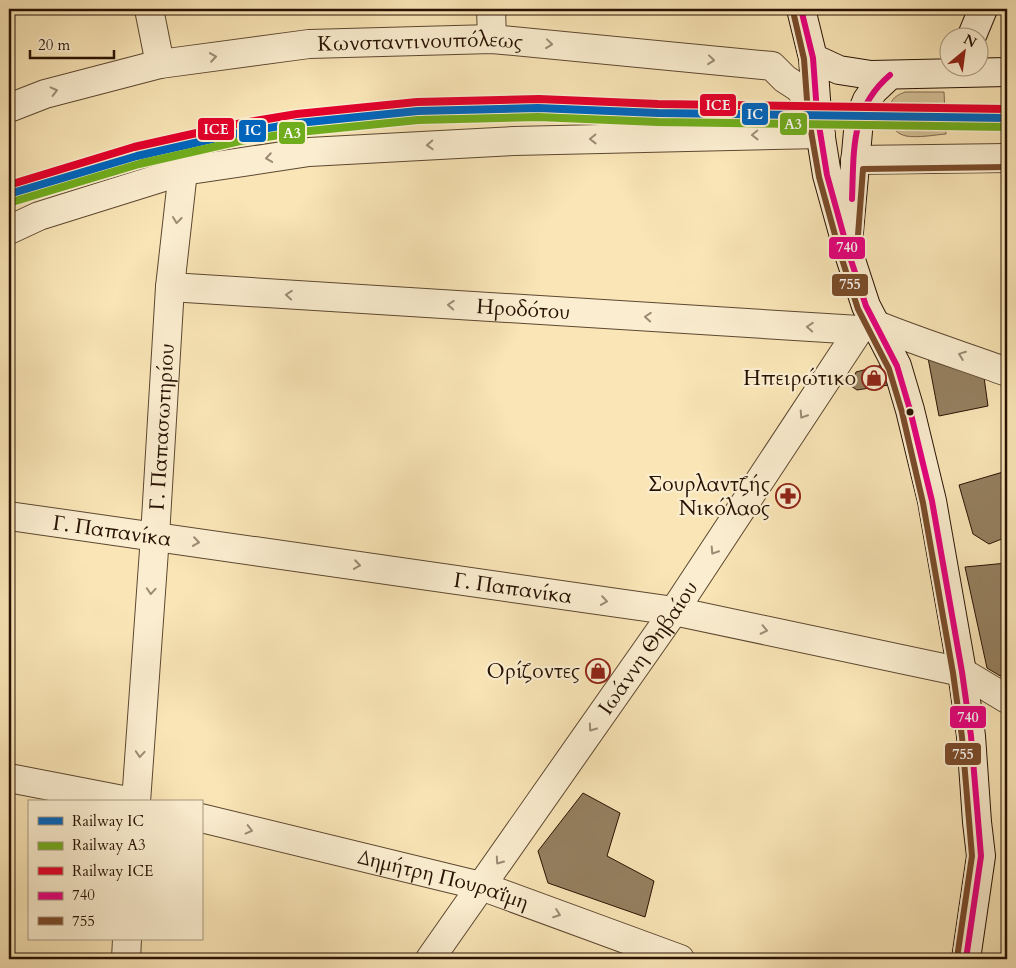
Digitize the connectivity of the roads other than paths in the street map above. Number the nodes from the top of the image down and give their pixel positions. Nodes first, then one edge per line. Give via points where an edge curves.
1 (149, 9) edge
2 (491, 9) edge
3 (801, 9) edge
4 (983, 9) edge
5 (975, 28) edge
6 (492, 39) junction
7 (813, 58) junction
8 (160, 64) junction
9 (938, 71) edge
10 (988, 71) edge
11 (1007, 72) edge
12 (890, 75) junction
13 (9, 108) edge
14 (820, 124) junction
15 (1007, 158) edge
16 (855, 160) junction
17 (183, 172) junction
18 (9, 230) edge
19 (848, 251) junction
20 (170, 287) junction
21 (867, 327) junction
22 (1007, 372) edge
23 (9, 516) edge
24 (155, 536) junction
25 (674, 611) junction
26 (962, 672) junction
27 (1007, 699) edge
28 (9, 778) edge
29 (124, 800) edge
30 (135, 800) edge
31 (202, 818) edge
32 (481, 886) junction
33 (127, 940) edge
34 (126, 959) edge
35 (430, 959) edge
36 (680, 959) edge
37 (966, 959) edge

1 - 8 street
2 - 6 street
3 - 7 street
4 - 5 street
8 -> 6 street, Κωνσταντινουπόλεως via 309,44
6 -> 14 street, Κωνσταντινουπόλεως via 772,66 799,88
7 - 12 street via 839,70
7 - 14 street
13 -> 8 street, Κωνσταντινουπόλεως via 45,94
9 - 12 street
10 - 11 street
12 - 16 street via 867,100 859,120
14 -> 17 street via 319,152
14 - 19 street via 827,175
15 - 16 street
16 - 19 street
17 - 18 street via 40,216
17 -> 20 street, Γ. Παπασωτηρίου
19 - 21 street via 866,306
21 -> 20 street, Ηροδότου
20 - 24 street, Γ. Παπασωτηρίου
22 -> 21 street, Ηροδότου via 947,350
21 -> 25 street, Ιωάννη Θηβαίου
21 - 26 street via 896,366 910,410 932,501
23 - 24 street, Γ. Παπανίκα
24 -> 25 street, Γ. Παπανίκα
24 -> 30 street, Γ. Παπασωτηρίου
25 -> 26 street, Γ. Παπανίκα
25 -> 32 street, Ιωάννη Θηβαίου
26 - 27 street, Γ. Παπανίκα
26 - 37 street via 971,736 980,856
28 - 29 street
31 -> 32 street, Δημήτρη Πουραΐμη
32 - 35 street, Ιωάννη Θηβαίου
32 -> 36 street, Δημήτρη Πουραΐμη
33 - 34 street

